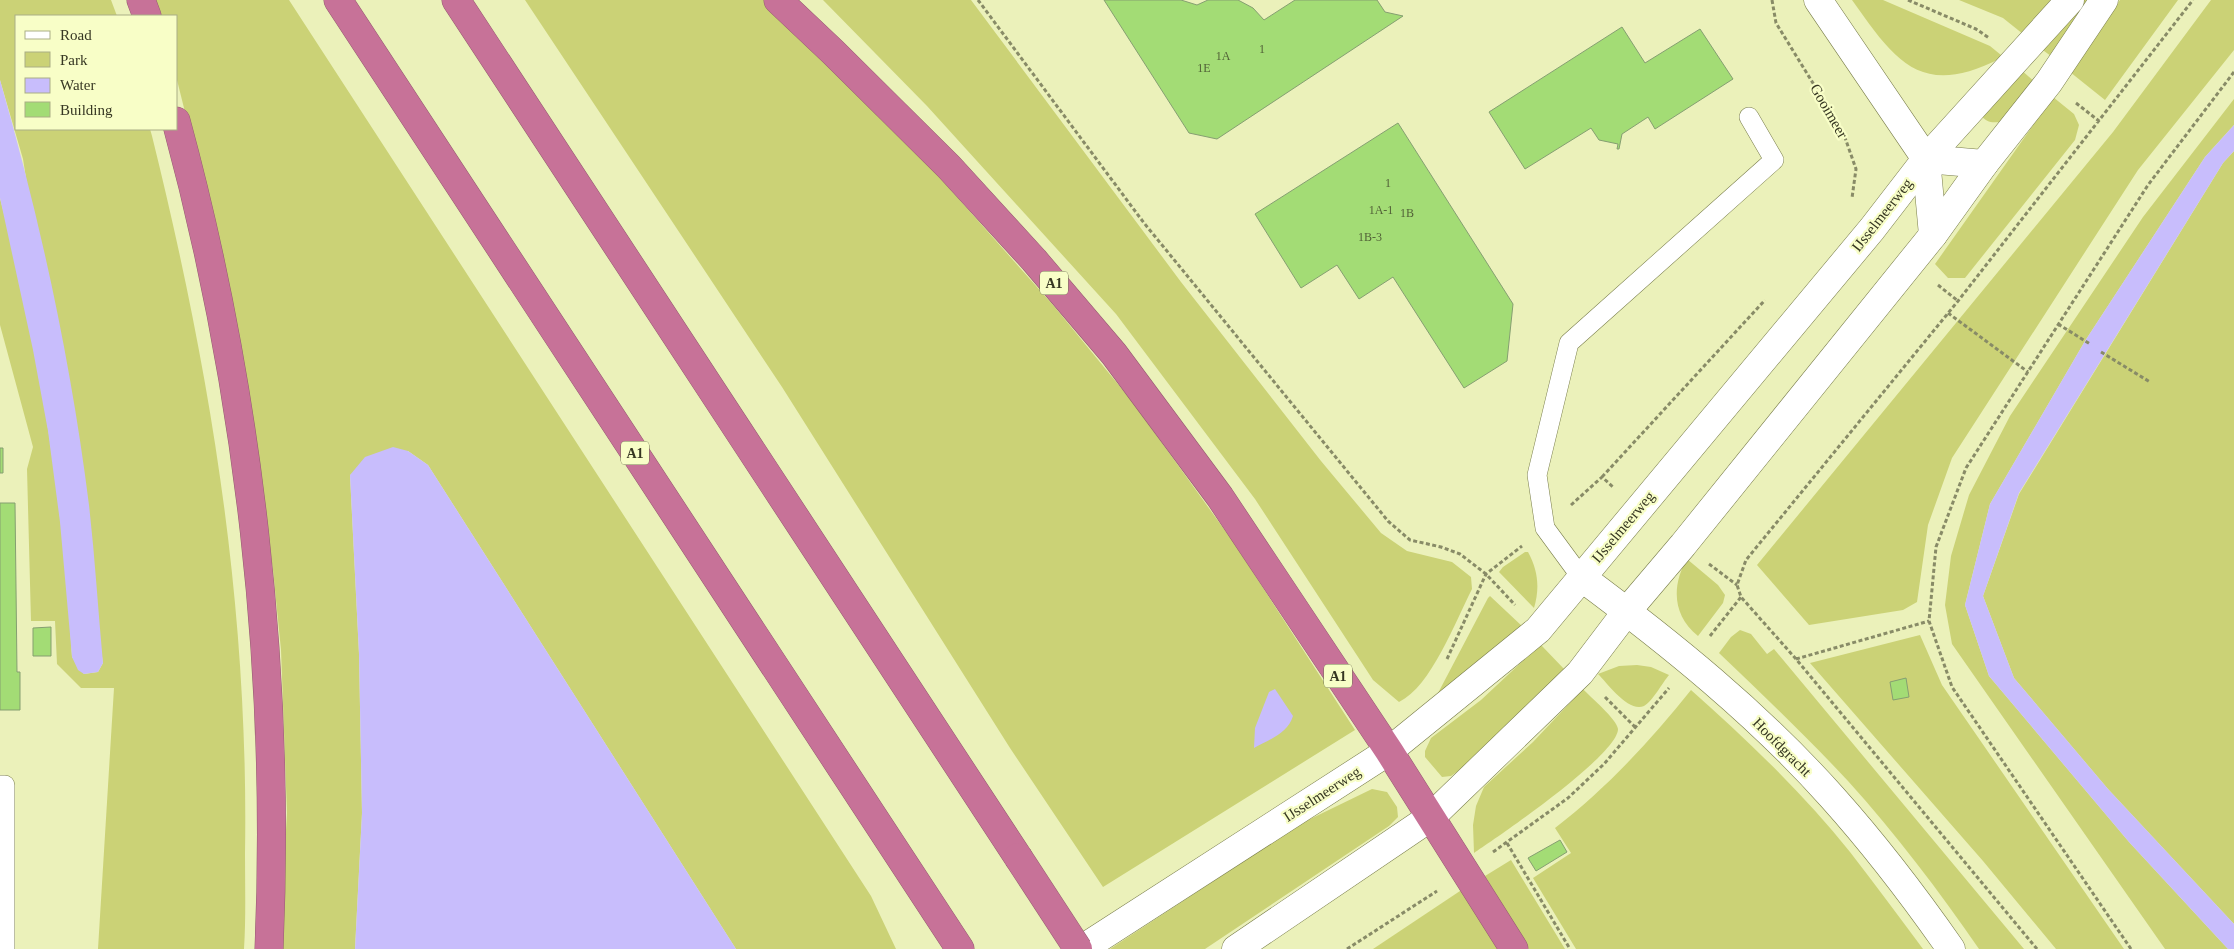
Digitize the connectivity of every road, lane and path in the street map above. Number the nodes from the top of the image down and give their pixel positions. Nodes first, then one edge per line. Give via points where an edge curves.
1 (142, 0) edge
2 (338, 0) edge
3 (456, 0) edge
4 (778, 0) edge
5 (978, 0) edge
6 (1772, 0) edge
7 (1818, 0) edge
8 (2070, 0) edge
9 (2104, 0) edge
10 (2193, 0) edge
11 (147, 15) edge
12 (2234, 72) edge
13 (1749, 118) dead end
14 (178, 129) edge
15 (1926, 159) junction
16 (1984, 164) junction
17 (1872, 229) junction
18 (1933, 235) junction
19 (1910, 262) junction
20 (1770, 295) dead end
21 (1958, 302) junction
22 (1948, 313) junction
23 (2058, 324) junction
24 (2090, 344) dead end
25 (2101, 352) dead end
26 (2028, 372) junction
27 (2150, 382) dead end
28 (1602, 478) dead end
29 (1486, 574) dead end
30 (1581, 577) junction
31 (1627, 611) junction
32 (1929, 621) junction
33 (1796, 659) junction
34 (1636, 728) dead end
35 (1389, 751) junction
36 (0, 785) edge
37 (1431, 818) junction
38 (1507, 842) junction
39 (1466, 872) junction
40 (5, 949) edge
41 (269, 949) edge
42 (960, 949) edge
43 (1080, 949) edge
44 (1236, 949) edge
45 (1347, 949) edge
46 (1514, 949) edge
47 (1570, 949) edge
48 (1951, 949) edge
49 (2037, 949) edge
50 (2131, 949) edge

1 - 11 highway
2 - 42 highway, A1
3 - 43 highway, bridge
4 - 35 highway, A1 via 950,167 1114,354 1220,498
5 - 29 path via 1144,223 1388,521 1410,540 1460,554
6 - 17 path, Gooimeer via 1776,24 1843,132 1856,169 1850,208
7 - 15 main road
8 - 15 main road, IJsselmeerweg
9 - 16 main road via 2049,82
10 - 21 path
12 - 23 path via 2148,185
13 - 30 lane via 1774,160 1569,343 1537,475 1546,528
14 - 41 highway via 221,311 242,436 256,560 266,657 270,765 272,877
15 - 16 main road
15 - 17 main road, IJsselmeerweg
15 - 18 main road
16 - 18 main road
17 - 30 main road, IJsselmeerweg
18 - 19 main road
19 - 21 path
19 - 31 main road
20 - 28 path
21 - 22 path
22 - 26 path
22 - 33 path via 1746,560 1737,585 1741,597
23 - 24 path
23 - 26 path
25 - 27 path
26 - 32 path via 1966,468 1936,547
30 - 31 main road, Hoofdgracht
30 - 35 main road, IJsselmeerweg via 1538,630
31 - 37 main road via 1580,673
31 - 48 main road, Hoofdgracht via 1739,704 1831,795 1908,888
32 - 33 path
32 - 50 path via 1952,687
33 - 49 path
34 - 38 path via 1568,798
35 - 37 highway, A1
35 - 43 main road, IJsselmeerweg
36 - 40 lane via 4,786
37 - 39 highway, A1
37 - 44 main road
38 - 39 path
38 - 47 path
39 - 45 path
39 - 46 highway, A1

